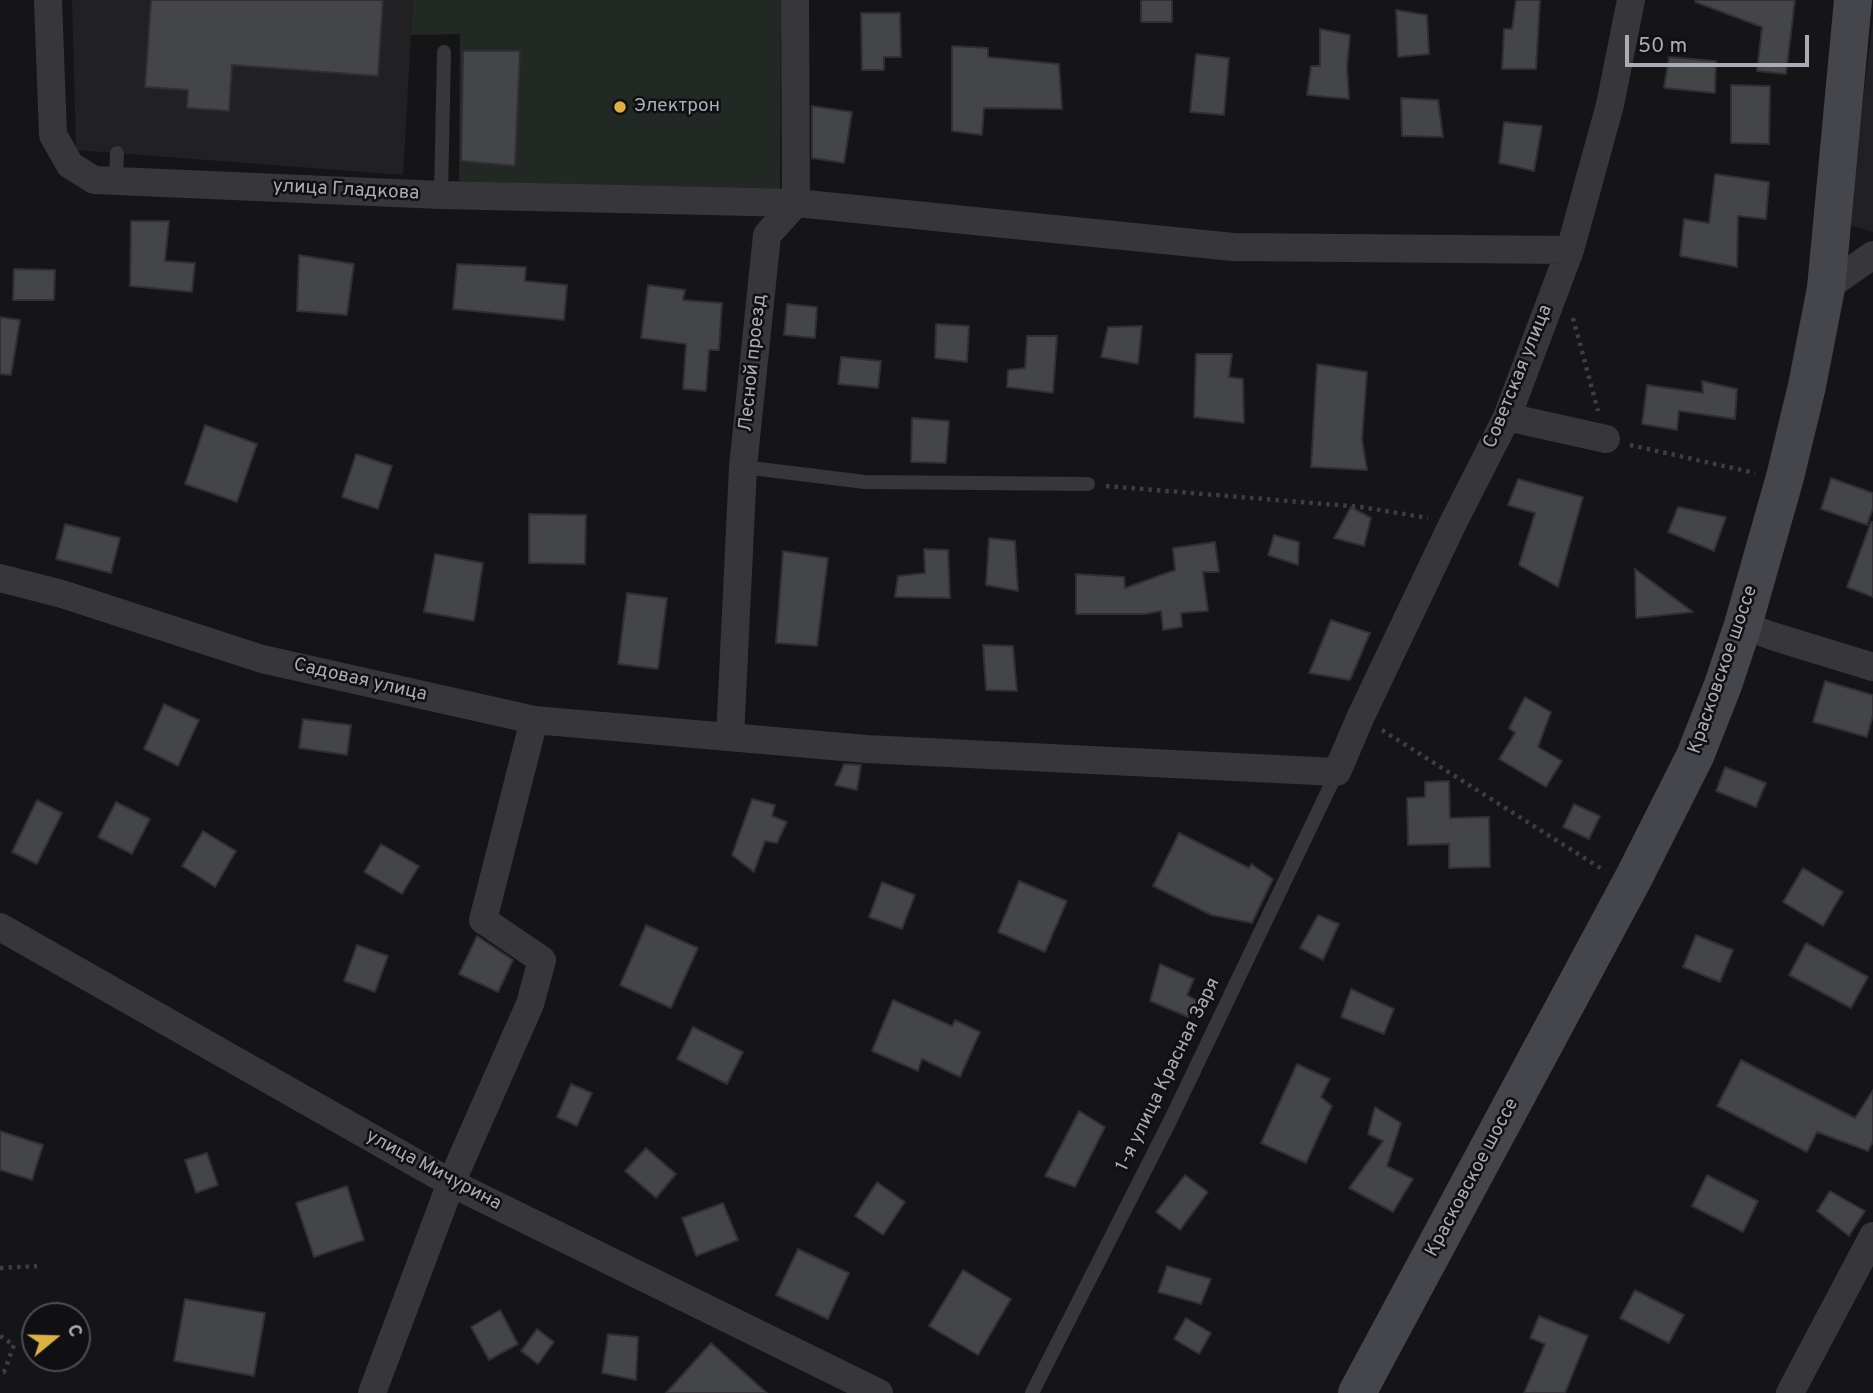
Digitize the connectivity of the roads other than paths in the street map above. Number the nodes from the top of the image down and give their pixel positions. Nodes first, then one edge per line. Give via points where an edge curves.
1 (48, 0) edge
2 (795, 0) edge
3 (1631, 0) edge
4 (1853, 0) edge
5 (444, 52) dead end
6 (117, 153) dead end
7 (116, 181) junction
8 (788, 193) junction
9 (441, 195) junction
10 (1873, 255) edge
11 (1565, 262) junction
12 (1826, 288) junction
13 (1507, 417) junction
14 (1606, 439) road end
15 (743, 467) junction
16 (1088, 484) road end
17 (0, 578) edge
18 (1743, 625) junction
19 (1873, 667) edge
20 (534, 720) junction
21 (730, 737) junction
22 (1337, 772) junction
23 (0, 927) edge
24 (451, 1183) junction
25 (1873, 1236) edge
26 (372, 1393) edge
27 (878, 1393) edge
28 (1032, 1393) edge
29 (1357, 1393) edge
30 (1790, 1393) edge

1 - 7 street, улица Гладкова via 53,135 70,165 94,180
2 - 8 street
3 - 11 street, Советская улица via 1609,105
4 - 12 main road, Красковское шоссе
5 - 9 lane
6 - 7 lane
7 - 9 street, улица Гладкова via 358,182
8 - 9 street, улица Гладкова
8 - 11 street, улица Гладкова via 1233,247
8 - 15 street, Лесной проезд via 768,235
10 - 12 street
11 - 13 street, Советская улица
12 - 18 main road, Красковское шоссе via 1785,478
13 - 14 street
13 - 22 street, Советская улица
15 - 16 lane via 865,482
15 - 21 street, Лесной проезд
17 - 20 street, Садовая улица via 262,659
18 - 19 street
18 - 29 main road, Красковское шоссе via 1695,756
20 - 21 street, Садовая улица
20 - 24 street via 482,920 542,960 530,1004
21 - 22 street, Садовая улица
22 - 28 lane, 1-я улица Красная Заря via 1176,1108
23 - 24 street, улица Мичурина
24 - 26 street
24 - 27 street, улица Мичурина
25 - 30 street

